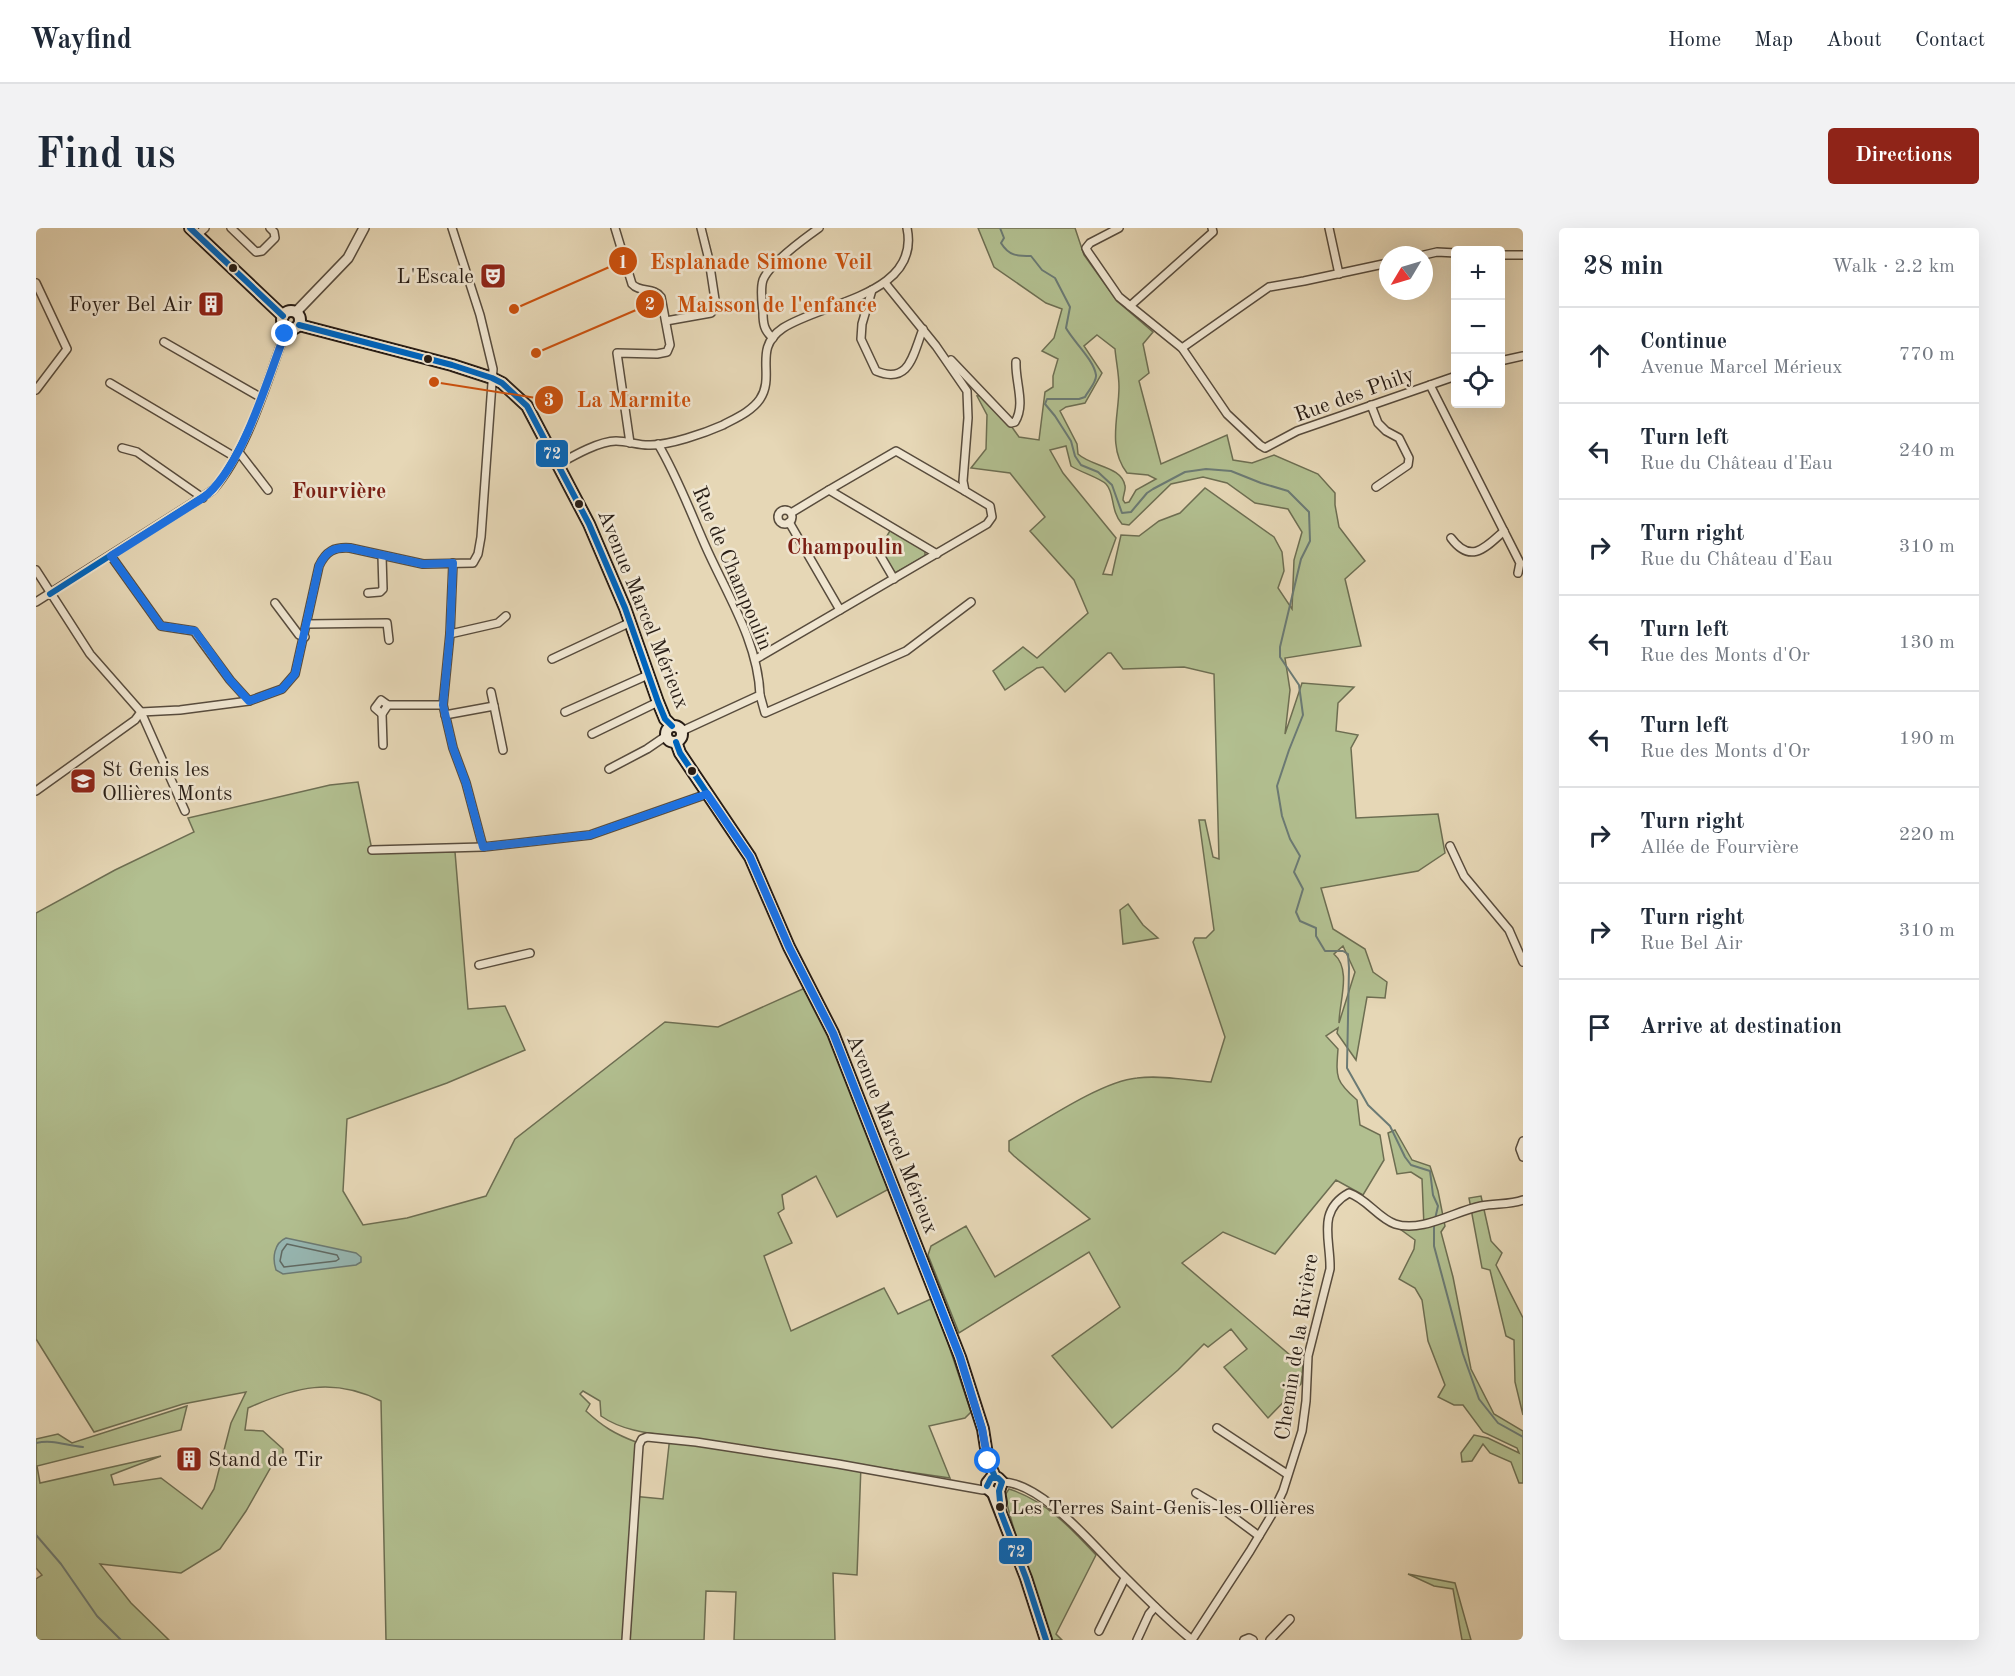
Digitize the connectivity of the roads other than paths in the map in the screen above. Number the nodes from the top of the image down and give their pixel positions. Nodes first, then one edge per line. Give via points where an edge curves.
1 (231, 228) edge
2 (270, 228) edge
3 (364, 228) edge
4 (452, 228) edge
5 (615, 228) edge
6 (701, 228) edge
7 (819, 228) edge
8 (907, 228) edge
9 (1119, 228) edge
10 (1212, 228) edge
11 (1329, 228) edge
12 (197, 230) edge
13 (1433, 253) edge
14 (1451, 253) edge
15 (1505, 255) edge
16 (1523, 255) edge
17 (1379, 265) edge
18 (1340, 274) junction
19 (36, 283) edge
20 (885, 283) junction
21 (872, 290) junction
22 (1130, 306) junction
23 (296, 312) junction
24 (283, 316) junction
25 (666, 321) junction
26 (299, 325) junction
27 (287, 328) junction
28 (923, 329) junction
29 (772, 338) junction
30 (164, 342) dead end
31 (936, 346) junction
32 (1182, 348) junction
33 (1523, 356) edge
34 (1505, 360) edge
35 (1016, 362) dead end
36 (1451, 377) edge
37 (492, 378) junction
38 (110, 383) dead end
39 (1430, 385) junction
40 (36, 390) edge
41 (260, 396) junction
42 (1371, 405) junction
43 (630, 443) junction
44 (658, 444) junction
45 (122, 448) dead end
46 (236, 454) junction
47 (557, 465) junction
48 (1376, 487) dead end
49 (268, 490) dead end
50 (829, 490) junction
51 (965, 491) junction
52 (203, 498) junction
53 (791, 513) junction
54 (789, 522) junction
55 (1504, 531) junction
56 (1451, 538) dead end
57 (937, 554) junction
58 (880, 555) dead end
59 (111, 556) junction
60 (382, 556) junction
61 (453, 563) junction
62 (36, 570) edge
63 (1518, 573) dead end
64 (894, 579) junction
65 (368, 593) dead end
66 (50, 594) junction
67 (36, 602) edge
68 (971, 602) dead end
69 (275, 603) dead end
70 (840, 610) junction
71 (506, 616) dead end
72 (629, 623) junction
73 (307, 624) junction
74 (450, 634) junction
75 (305, 637) junction
76 (389, 640) dead end
77 (552, 659) dead end
78 (756, 659) junction
79 (648, 675) junction
80 (491, 692) dead end
81 (760, 695) junction
82 (249, 701) junction
83 (658, 702) junction
84 (443, 705) junction
85 (494, 706) junction
86 (141, 712) junction
87 (565, 712) dead end
88 (445, 715) junction
89 (677, 729) junction
90 (592, 734) dead end
91 (666, 736) junction
92 (676, 742) junction
93 (383, 745) dead end
94 (503, 750) dead end
95 (609, 769) dead end
96 (36, 791) edge
97 (707, 794) junction
98 (185, 811) dead end
99 (1450, 846) dead end
100 (483, 847) junction
101 (372, 850) dead end
102 (530, 953) dead end
103 (1523, 962) edge
104 (479, 965) dead end
105 (1523, 1141) edge
106 (1523, 1157) edge
107 (1523, 1200) edge
108 (1217, 1428) dead end
109 (1287, 1474) junction
110 (994, 1485) junction
111 (1196, 1493) dead end
112 (1259, 1536) junction
113 (1125, 1578) junction
114 (1155, 1607) junction
115 (1290, 1620) dead end
116 (1099, 1631) dead end
117 (626, 1640) edge
118 (1046, 1640) edge
119 (1137, 1640) edge
120 (1192, 1640) edge
121 (1244, 1640) edge
122 (1253, 1640) edge
123 (1270, 1640) edge

1 - 2 street via 256,252 275,238
3 - 23 street via 348,258
4 - 37 street via 480,315
5 - 25 street via 629,277 636,288 660,294
6 - 25 street via 716,306 711,313
7 - 29 street via 783,257 763,281 764,326
8 - 20 street via 904,260
9 - 22 street via 1086,248 1119,297
10 - 22 street via 1213,232
11 - 18 street
12 - 24 main road
13 - 14 street
15 - 16 street
17 - 18 street
18 - 32 street via 1269,287
19 - 40 street via 68,349
20 - 21 street
20 - 28 street
21 - 28 street via 861,339 876,371 888,376 900,374 908,365
21 - 29 street via 799,320
22 - 32 street
23 - 24 main road
23 - 26 main road
24 - 27 main road
25 - 43 street via 670,345 667,352 617,353
26 - 27 main road
26 - 37 main road, Avenue Marcel Mérieux
27 - 41 street
28 - 31 street
29 - 44 street via 766,351 762,394 751,409 703,433
30 - 41 street
31 - 35 street via 1011,423 1015,423 1021,403
31 - 51 street via 967,391
32 - 42 street, Rue des Phily via 1227,414 1265,448 1297,431
33 - 34 street
36 - 39 street, Rue des Phily
37 - 47 main road, Avenue Marcel Mérieux via 527,406
37 - 61 street via 478,554 472,563
38 - 46 street
39 - 42 street, Rue des Phily
39 - 55 street
41 - 46 street
42 - 48 street via 1378,423 1400,438 1410,458 1408,465
43 - 44 street
43 - 47 street via 602,444
44 - 78 street, Rue de Champoulin
45 - 52 street via 137,452
46 - 49 street
46 - 52 street via 225,476
47 - 72 main road, Avenue Marcel Mérieux via 589,524
50 - 51 street via 896,451
50 - 53 street
50 - 57 street
51 - 57 street via 990,506 992,517 987,524
52 - 59 street
53 - 54 street
53 - 54 street via 783,510 778,515 780,522
54 - 70 street
55 - 56 street via 1482,551 1473,553 1457,546
55 - 63 street via 1520,563
57 - 64 street
58 - 64 street
59 - 66 street
59 - 82 street via 161,626 195,631
60 - 61 street via 423,564
60 - 65 street via 383,589
60 - 73 street via 340,547 329,551 319,566
61 - 74 street
62 - 66 street
64 - 70 street
66 - 67 street
66 - 86 street via 90,654
68 - 81 street via 906,651 854,674 765,713
69 - 75 street via 299,635
70 - 78 street
71 - 74 street via 498,622
72 - 77 street
72 - 79 main road, Avenue Marcel Mérieux
73 - 75 street
73 - 76 street via 387,623
74 - 84 street
75 - 82 street via 295,674 282,689
78 - 81 street, Rue de Champoulin
79 - 83 main road, Avenue Marcel Mérieux
79 - 87 street
80 - 85 street
81 - 89 street
82 - 86 street
83 - 89 main road, Avenue Marcel Mérieux via 666,719
83 - 90 street
84 - 88 street
84 - 93 street via 388,705 382,714
85 - 88 street
85 - 94 street
86 - 96 street
86 - 98 street
88 - 100 street
89 - 91 main road via 668,729
89 - 92 main road via 682,737
91 - 92 main road
91 - 95 street
92 - 97 main road, Avenue Marcel Mérieux
97 - 100 street via 590,835
97 - 110 main road, Avenue Marcel Mérieux via 750,857 789,947 833,1033 960,1357
99 - 103 street via 1464,876 1509,930
100 - 101 street
102 - 104 street
105 - 106 street
107 - 109 street, Chemin de la Rivière via 1470,1208 1429,1223 1403,1226 1392,1223 1357,1196 1343,1196 1326,1221 1330,1269 1308,1356 1302,1431
108 - 109 street
109 - 112 street, Chemin de la Rivière
110 - 113 street via 1011,1483 1049,1503
110 - 117 street via 983,1490 696,1442 642,1438
110 - 118 main road, Avenue Marcel Mérieux
111 - 112 street
112 - 120 street, Chemin de la Rivière
113 - 114 street
113 - 116 street
114 - 119 street
114 - 120 street
115 - 123 street
121 - 122 street

